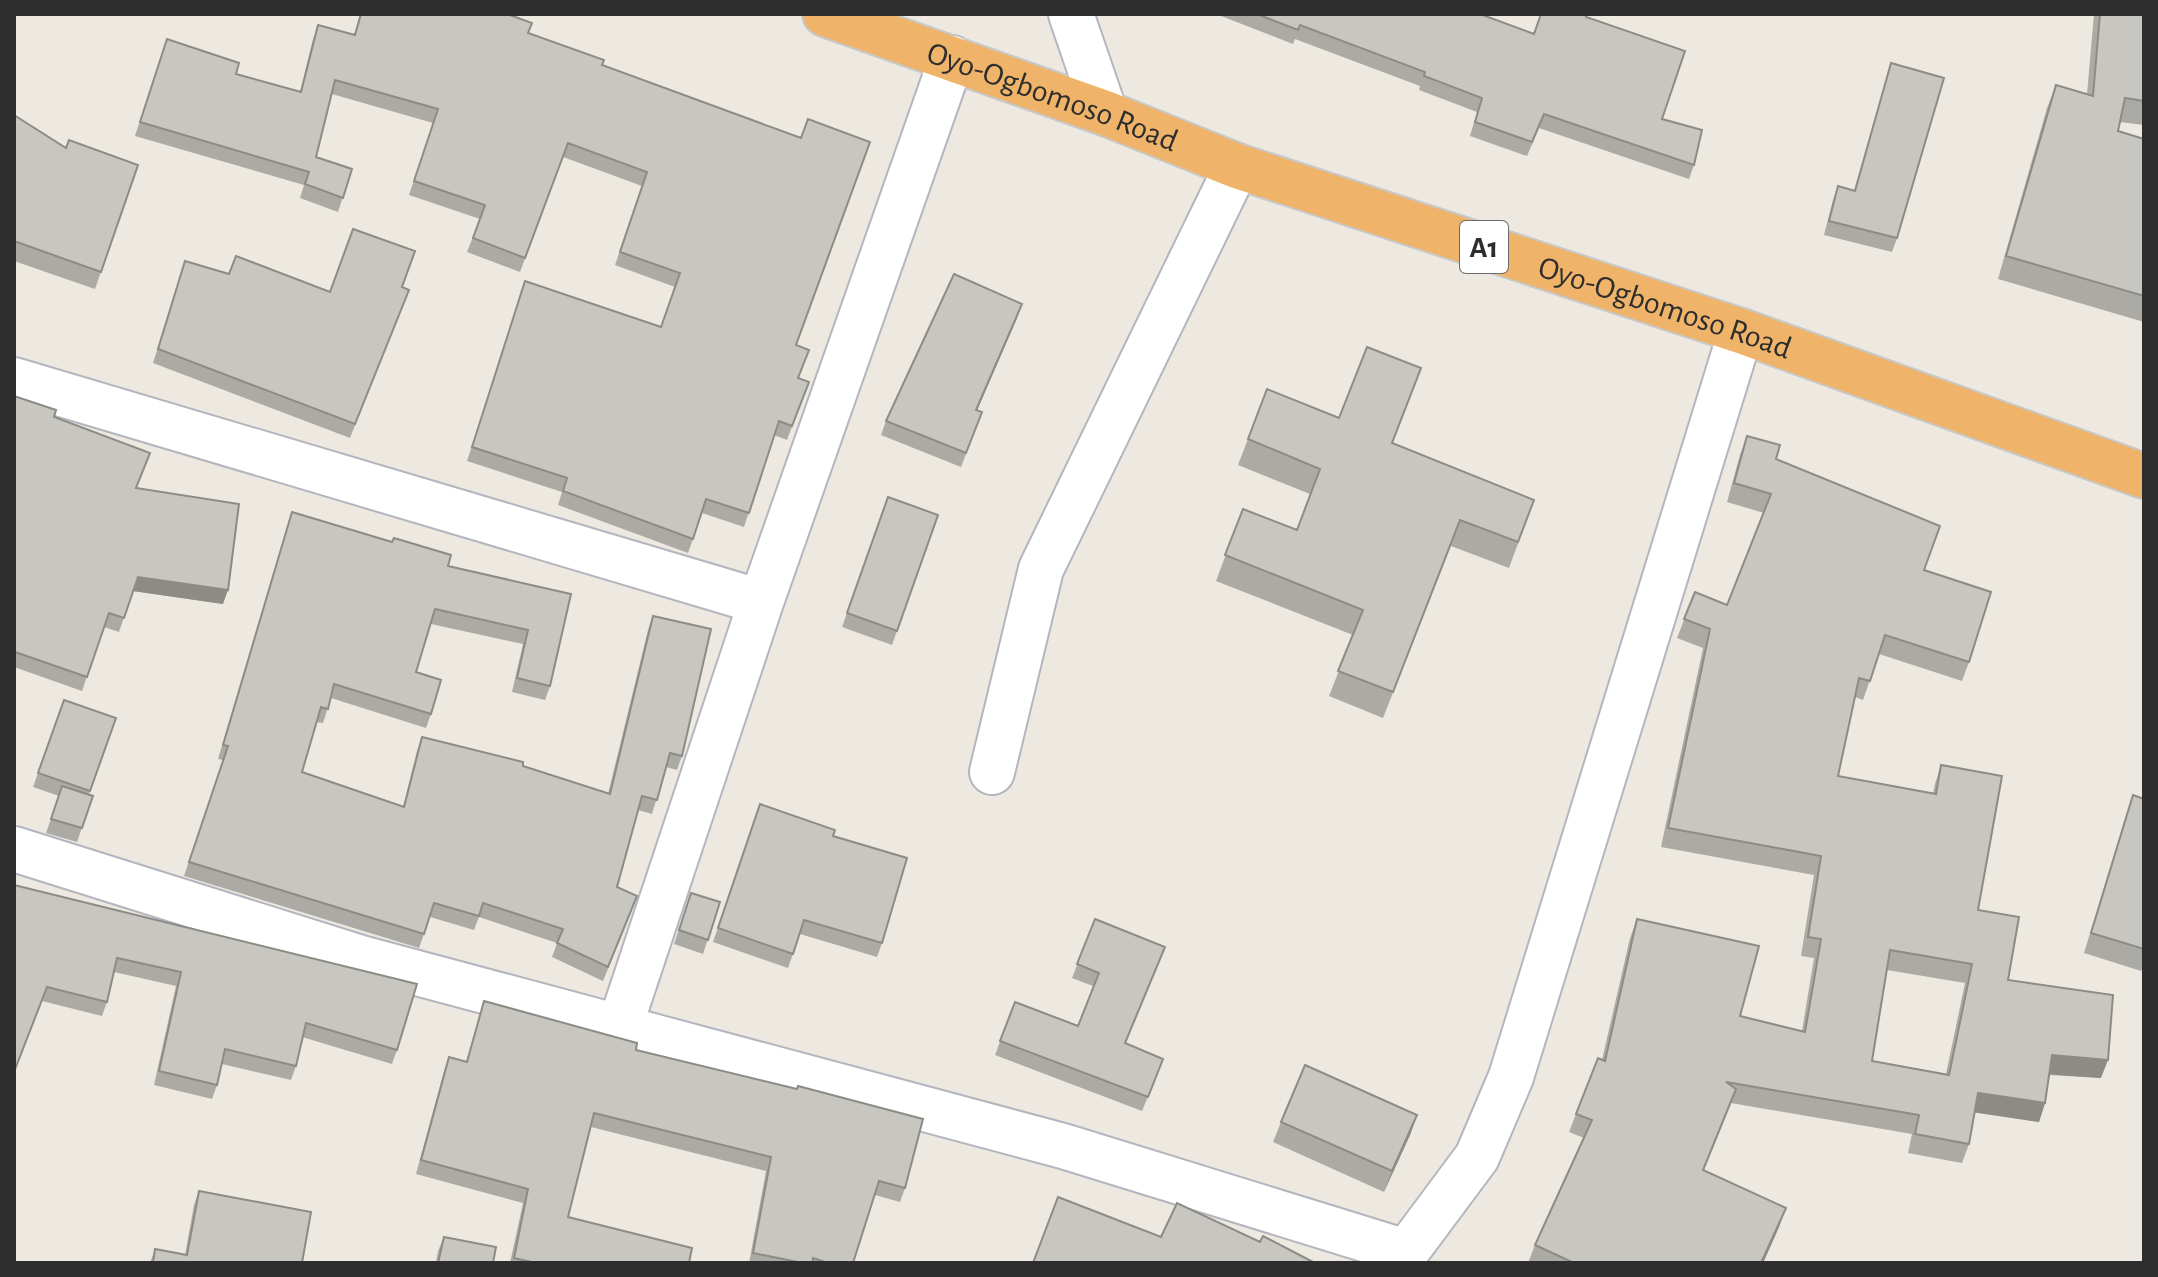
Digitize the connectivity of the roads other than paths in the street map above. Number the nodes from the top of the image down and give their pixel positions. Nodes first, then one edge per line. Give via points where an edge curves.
1 (825, 14) edge
2 (1071, 14) edge
3 (952, 58) junction
4 (1105, 113) junction
5 (1237, 166) junction
6 (1741, 331) junction
7 (14, 380) edge
8 (2144, 476) edge
9 (761, 602) junction
10 (992, 772) dead end
11 (14, 849) edge
12 (620, 1026) junction
13 (1402, 1258) edge

1 - 3 highway, Oyo-Ogbomoso Road / A1
2 - 4 street
3 - 4 highway, Oyo-Ogbomoso Road / A1
3 - 9 street
4 - 5 highway, Oyo-Ogbomoso Road / A1
5 - 6 highway, Oyo-Ogbomoso Road / A1
5 - 10 street via 1041,569
6 - 8 highway, Oyo-Ogbomoso Road / A1
6 - 13 street via 1511,1077 1477,1157
7 - 9 street
9 - 12 street
11 - 12 street via 361,958
12 - 13 street via 1063,1146

